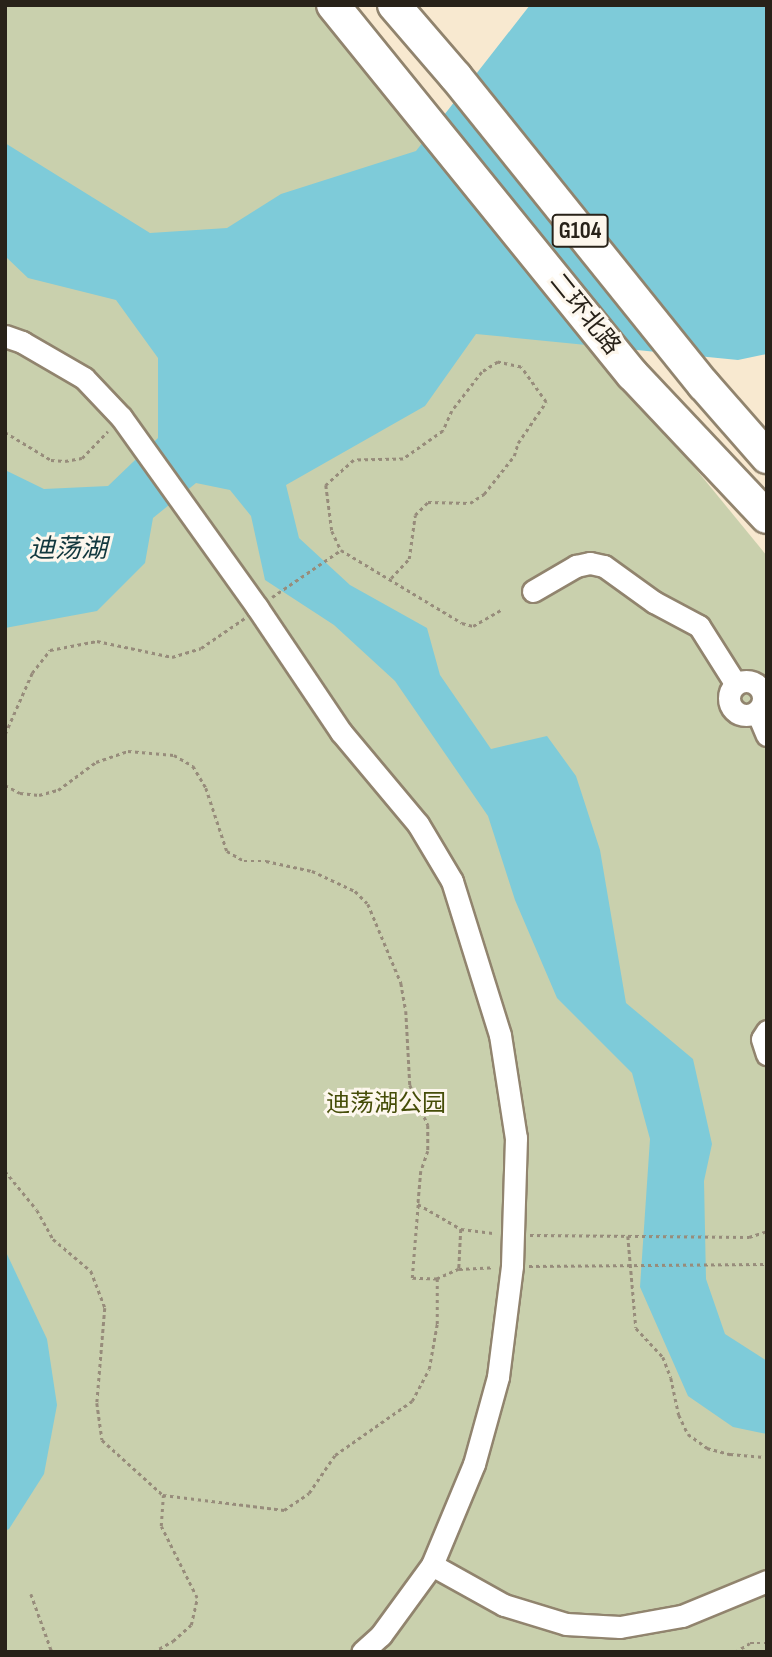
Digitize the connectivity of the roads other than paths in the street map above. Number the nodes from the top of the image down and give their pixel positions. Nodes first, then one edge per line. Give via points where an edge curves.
1 (333, 5) edge
2 (394, 5) edge
3 (5, 336) edge
4 (767, 457) edge
5 (767, 517) edge
6 (533, 591) dead end
7 (735, 683) junction
8 (764, 685) edge
9 (757, 712) junction
10 (767, 735) edge
11 (767, 1031) edge
12 (767, 1054) edge
13 (432, 1565) junction
14 (767, 1581) edge
15 (362, 1652) edge

1 - 5 highway, 二环北路 / G104 via 633,375
2 - 4 highway, 二环北路 / G104
3 - 13 lane via 84,378 121,417 341,732 418,824 453,881 500,1035 516,1138 512,1266 498,1377 474,1464
6 - 7 lane via 576,566 604,566 654,602 699,626
7 - 8 lane via 748,680
7 - 9 lane via 728,695 732,709 744,715
8 - 9 lane via 764,700
9 - 10 lane
11 - 12 lane via 762,1039
13 - 14 lane via 504,1605 566,1624 620,1627 682,1616
13 - 15 lane via 381,1635

